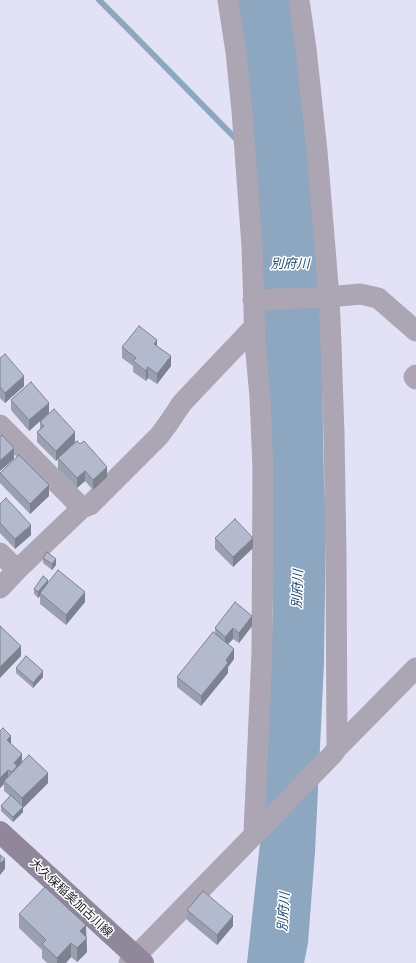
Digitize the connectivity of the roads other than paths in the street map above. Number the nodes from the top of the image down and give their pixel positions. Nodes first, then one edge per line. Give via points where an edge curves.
1 (228, 0) edge
2 (299, 0) edge
3 (329, 297) junction
4 (253, 300) junction
5 (255, 326) junction
6 (416, 331) edge
7 (416, 375) edge
8 (416, 378) edge
9 (0, 425) edge
10 (82, 508) junction
11 (0, 553) edge
12 (17, 570) junction
13 (0, 588) edge
14 (416, 668) edge
15 (335, 751) junction
16 (258, 829) junction
17 (0, 832) edge
18 (135, 961) edge

1 - 4 street via 242,111 252,246
2 - 3 street via 317,151
3 - 4 street
3 - 6 street via 360,294 378,298
3 - 15 street via 336,562
4 - 5 street
5 - 10 street via 182,403 159,436 90,505
5 - 16 street via 263,468
7 - 8 street
9 - 10 street
10 - 12 street
11 - 12 street
12 - 13 street
14 - 15 street
15 - 16 street
16 - 18 street
17 - 18 main road, 大久保稲美加古川線

